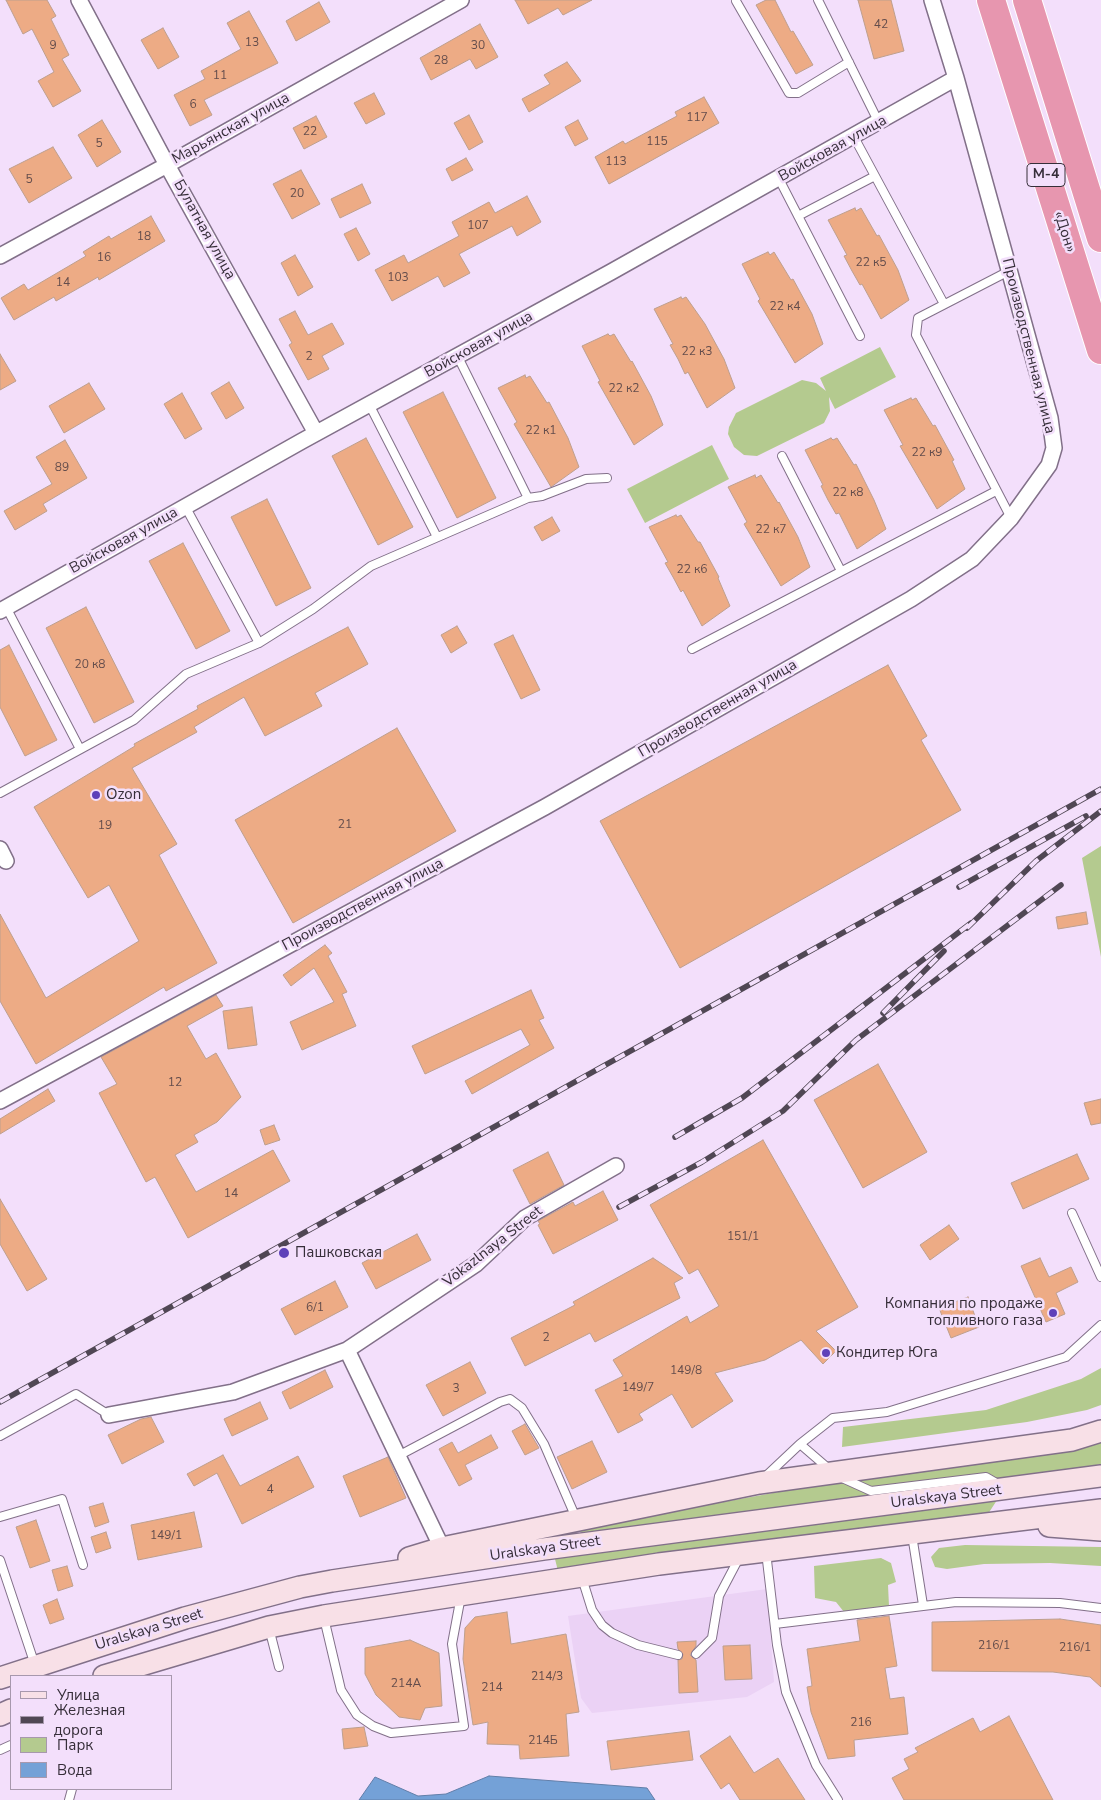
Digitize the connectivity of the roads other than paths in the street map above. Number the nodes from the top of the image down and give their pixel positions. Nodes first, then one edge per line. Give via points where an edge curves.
1 (79, 0) edge
2 (461, 0) edge
3 (818, 0) edge
4 (932, 0) edge
5 (991, 0) edge
6 (1027, 0) edge
7 (736, 1) edge
8 (849, 62) junction
9 (956, 78) junction
10 (879, 123) junction
11 (854, 137) junction
12 (167, 165) junction
13 (875, 176) junction
14 (779, 178) junction
15 (798, 216) junction
16 (1101, 238) edge
17 (0, 256) edge
18 (1009, 270) junction
19 (944, 304) junction
20 (860, 336) dead end
21 (1101, 350) edge
22 (458, 356) junction
23 (370, 406) junction
24 (316, 433) junction
25 (782, 456) dead end
26 (607, 478) dead end
27 (996, 491) junction
28 (528, 498) junction
29 (185, 506) junction
30 (1011, 518) junction
31 (437, 537) junction
32 (841, 572) junction
33 (3, 609) edge
34 (259, 643) junction
35 (692, 649) dead end
36 (80, 749) junction
37 (0, 793) edge
38 (0, 1101) edge
39 (616, 1166) dead end
40 (1072, 1213) dead end
41 (1101, 1277) edge
42 (1101, 1325) edge
43 (347, 1350) junction
44 (109, 1415) joint
45 (1101, 1431) edge
46 (0, 1436) edge
47 (800, 1444) junction
48 (398, 1456) junction
49 (834, 1472) junction
50 (1101, 1476) edge
51 (759, 1483) junction
52 (1009, 1489) junction
53 (1101, 1510) edge
54 (0, 1517) edge
55 (576, 1520) junction
56 (1006, 1522) junction
57 (1101, 1530) edge
58 (912, 1532) junction
59 (442, 1548) junction
60 (766, 1550) junction
61 (741, 1553) junction
62 (0, 1560) edge
63 (83, 1565) dead end
64 (581, 1576) junction
65 (332, 1580) junction
66 (462, 1593) junction
67 (923, 1605) junction
68 (1101, 1608) edge
69 (324, 1616) junction
70 (774, 1624) junction
71 (269, 1627) junction
72 (696, 1654) dead end
73 (678, 1655) dead end
74 (35, 1665) junction
75 (279, 1667) dead end
76 (107, 1675) edge
77 (0, 1678) edge
78 (838, 1800) edge

1 - 12 street, Булатная улица
2 - 12 street, Марьянская улица
3 - 8 lane
4 - 9 street, Производственная улица
5 - 21 highway, «Дон» / М-4
6 - 16 highway, М-4
7 - 8 lane via 789,93 798,93
8 - 10 lane
9 - 10 street, Войсковая улица
9 - 18 street, Производственная улица
10 - 11 street, Войсковая улица
11 - 13 lane
11 - 14 street, Войсковая улица
12 - 17 street, Марьянская улица
12 - 24 street, Булатная улица
13 - 15 lane
13 - 19 lane
14 - 15 lane
14 - 22 street, Войсковая улица
15 - 20 lane
18 - 19 lane
18 - 30 street, Производственная улица via 1050,418 1054,448 1049,465
19 - 27 lane via 918,318 916,335
22 - 23 street, Войсковая улица
22 - 28 lane
23 - 24 street, Войсковая улица
23 - 31 lane
24 - 29 street, Войсковая улица
25 - 32 lane
26 - 28 lane via 586,478 542,496
27 - 30 lane
27 - 32 lane
28 - 31 lane
29 - 33 street, Войсковая улица
29 - 34 lane
30 - 38 street, Производственная улица via 972,560 911,599 545,807
31 - 34 lane via 371,566 313,609
32 - 35 lane
33 - 36 lane
34 - 36 lane via 186,674 134,720
36 - 37 lane
39 - 43 street, Vokazlnaya Street via 525,1218 476,1264
40 - 41 lane
42 - 47 lane via 1066,1357 887,1412 833,1418
43 - 44 street, Vokazlnaya Street via 233,1392
43 - 48 street
44 - 46 lane via 76,1394
45 - 49 main road via 1072,1440
47 - 49 lane
47 - 51 lane
48 - 55 lane via 510,1399 522,1408 544,1444
48 - 59 street
49 - 51 main road
49 - 52 lane via 871,1491 986,1477
50 - 52 main road, Uralskaya Street
51 - 55 main road
52 - 56 main road via 1020,1495 1026,1505 1025,1511
52 - 65 main road, Uralskaya Street
53 - 56 main road, Uralskaya Street
54 - 63 lane via 62,1499
55 - 59 main road
56 - 57 main road
56 - 58 main road, Uralskaya Street
58 - 60 main road, Uralskaya Street
58 - 67 lane
59 - 65 main road
60 - 61 main road, Uralskaya Street
60 - 70 lane
61 - 64 main road, Uralskaya Street
61 - 72 lane via 719,1596 712,1638
62 - 74 lane
64 - 66 main road, Uralskaya Street
64 - 73 lane via 592,1610 602,1625 638,1645
65 - 74 main road, Uralskaya Street via 185,1618
66 - 69 main road, Uralskaya Street
66 - 69 lane via 452,1644 464,1726 391,1733 357,1715 341,1690
67 - 68 lane via 1060,1602
67 - 70 lane
69 - 71 main road, Uralskaya Street
70 - 78 lane via 786,1692 796,1720 816,1765
71 - 75 lane
71 - 76 main road, Uralskaya Street
74 - 77 main road, Uralskaya Street

